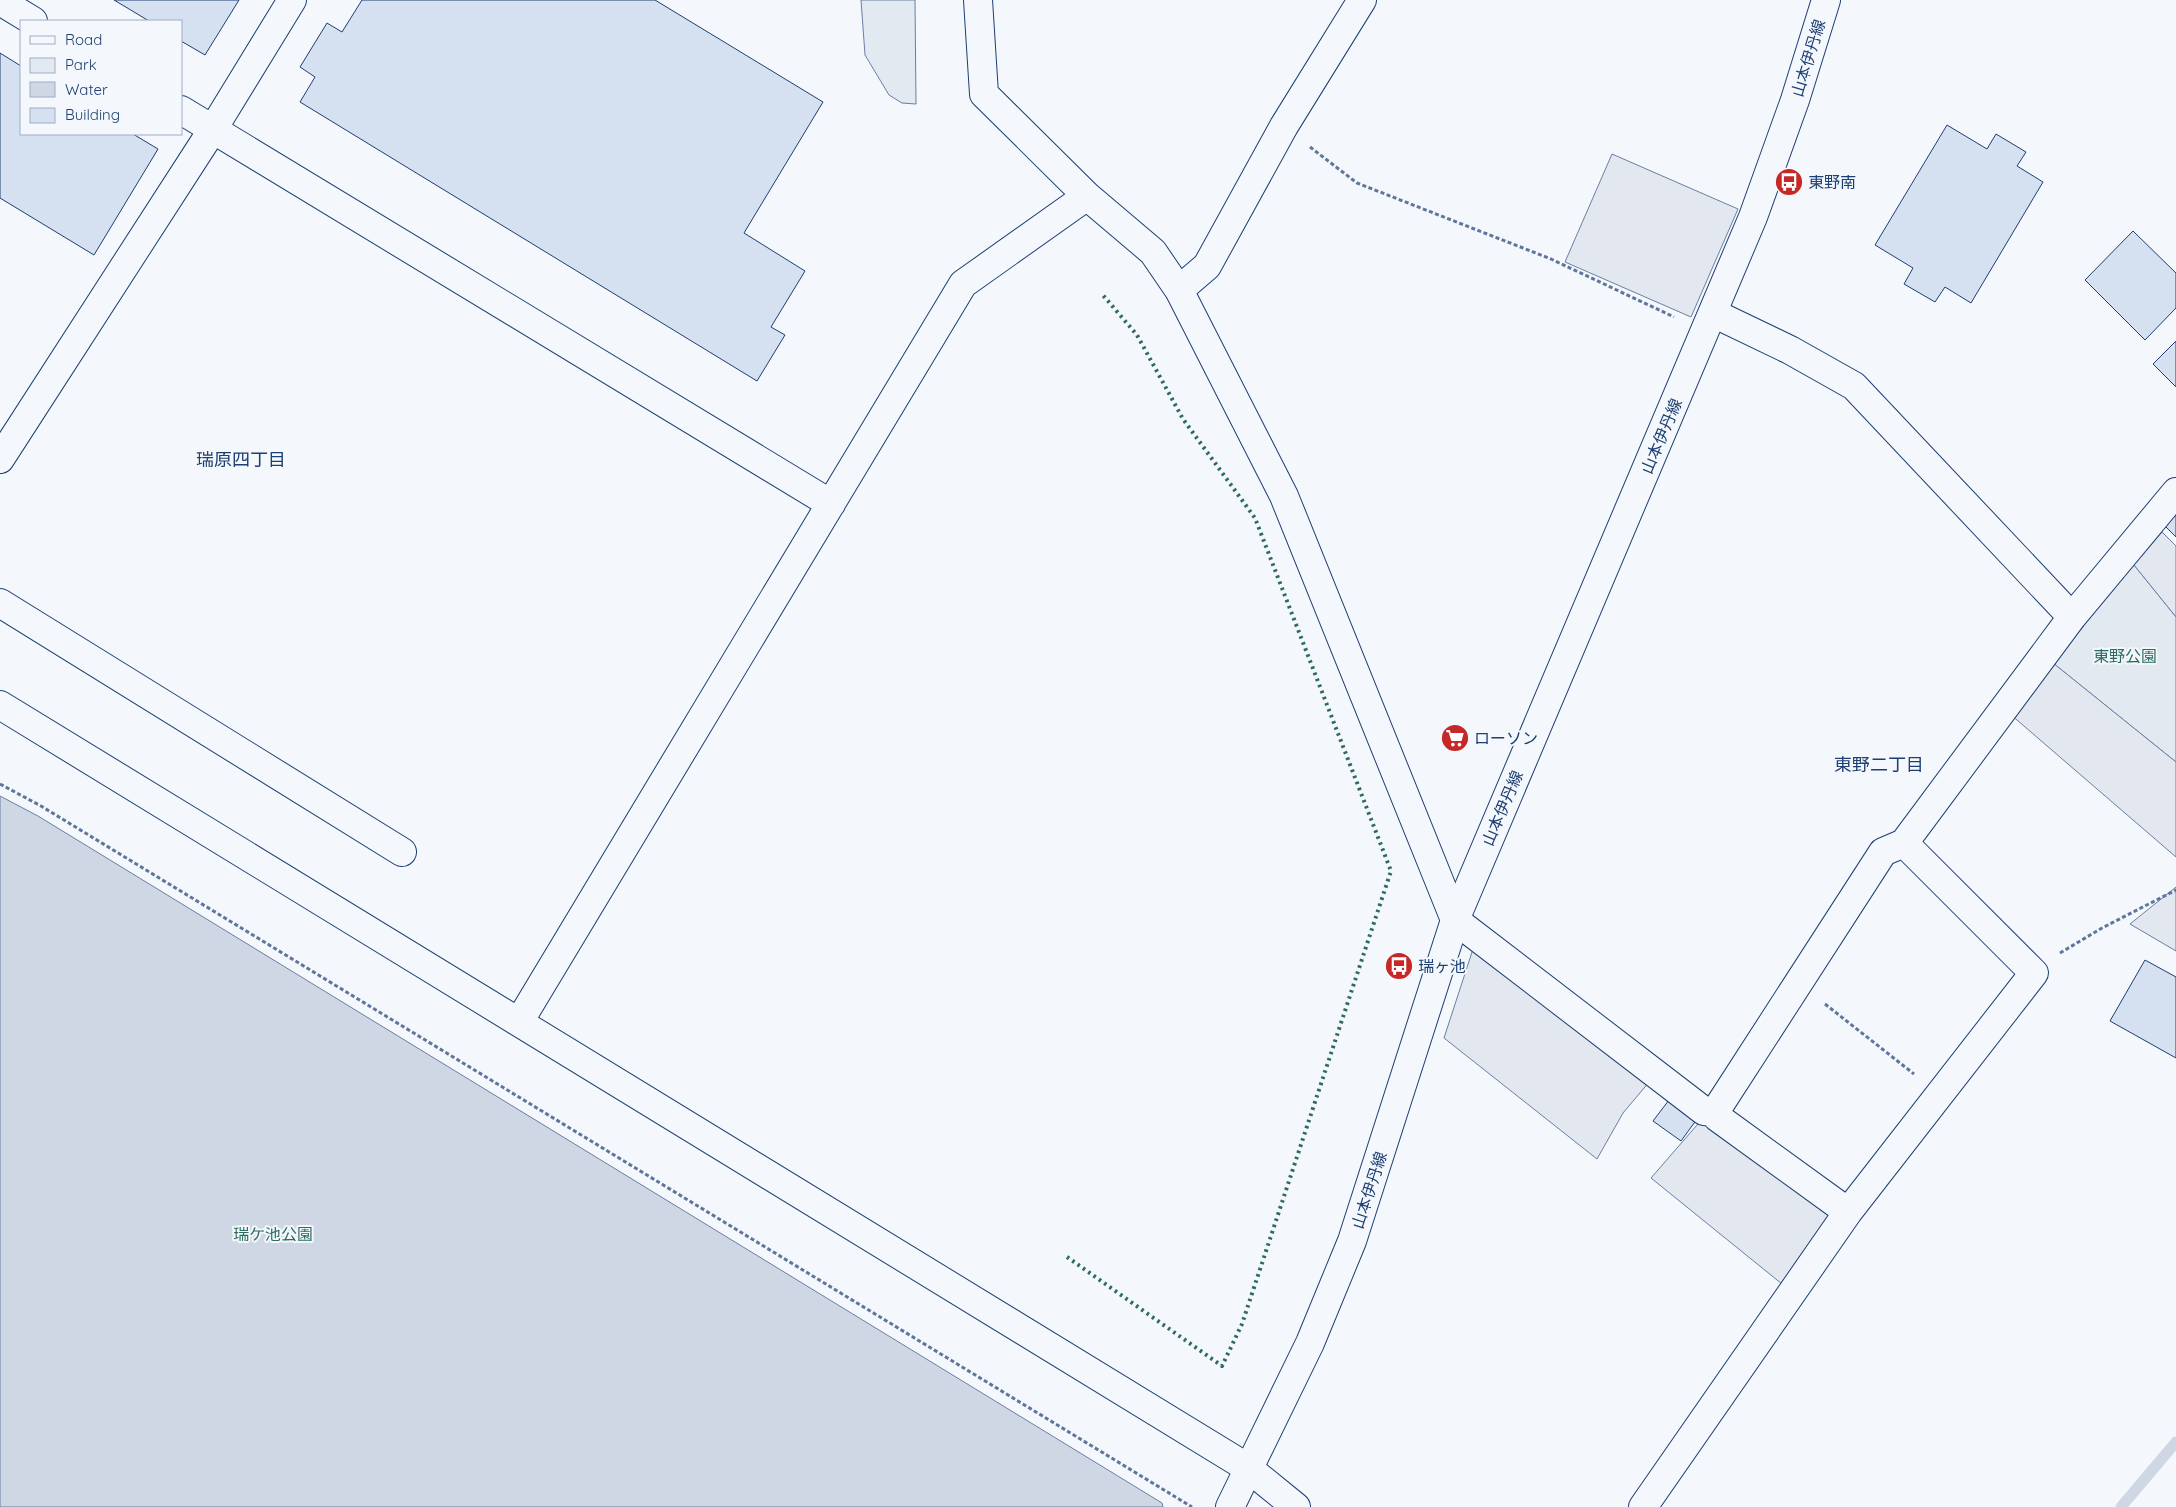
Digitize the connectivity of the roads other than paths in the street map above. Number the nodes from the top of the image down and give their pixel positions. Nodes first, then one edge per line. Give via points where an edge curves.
1 (292, 0) edge
2 (978, 0) edge
3 (1362, 0) edge
4 (1826, 0) edge
5 (0, 1) edge
6 (31, 20) edge
7 (182, 111) edge
8 (213, 129) junction
9 (1087, 196) junction
10 (1180, 290) junction
11 (1709, 322) junction
12 (0, 459) edge
13 (2176, 492) edge
14 (831, 504) junction
15 (0, 603) edge
16 (2072, 616) junction
17 (0, 705) edge
18 (1904, 843) junction
19 (402, 852) dead end
20 (1455, 920) junction
21 (518, 1022) junction
22 (1715, 1112) junction
23 (1848, 1212) junction
24 (1248, 1468) junction
25 (1230, 1507) edge
26 (1296, 1507) edge
27 (1643, 1507) edge

1 - 8 street
2 - 9 street via 984,94
3 - 10 street via 1284,126 1207,266
4 - 11 street, 山本伊丹線 via 1756,208
5 - 6 street
7 - 8 street
8 - 12 street
8 - 14 street
9 - 10 street via 1153,252
9 - 14 street via 964,284
10 - 20 street via 1284,496
11 - 16 street via 1790,350 1854,386
11 - 20 street, 山本伊丹線
13 - 16 street
14 - 21 street
15 - 19 street
16 - 18 street
17 - 21 street
18 - 22 street via 1883,852
18 - 23 street via 2034,973
20 - 22 street via 1704,1111
20 - 24 street, 山本伊丹線 via 1352,1241 1310,1343
21 - 24 street
22 - 23 street via 1717,1117
23 - 27 street
24 - 25 street, 山本伊丹線
24 - 26 street

